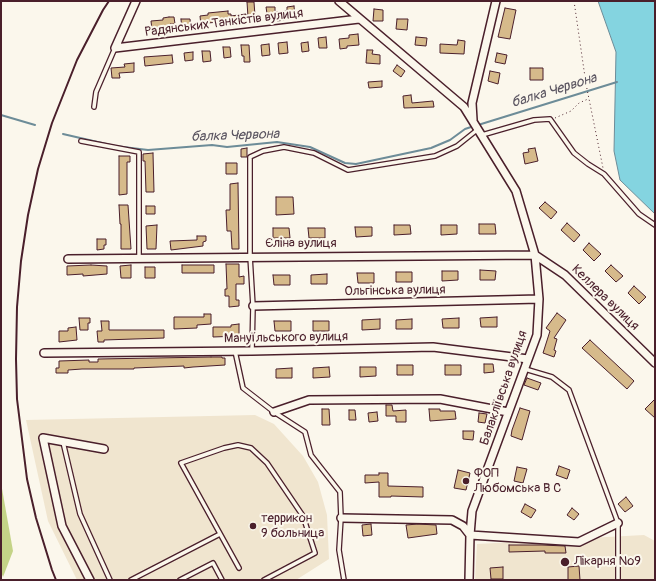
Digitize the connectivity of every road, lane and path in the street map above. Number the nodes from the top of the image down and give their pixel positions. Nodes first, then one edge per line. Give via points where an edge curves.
1 (136, 1) edge
2 (339, 1) edge
3 (496, 1) edge
4 (574, 1) edge
5 (359, 19) junction
6 (115, 48) junction
7 (589, 98) junction
8 (94, 107) dead end
9 (550, 119) junction
10 (473, 120) junction
11 (480, 132) junction
12 (81, 141) dead end
13 (604, 174) junction
14 (655, 225) edge
15 (535, 255) junction
16 (250, 256) junction
17 (139, 257) junction
18 (68, 259) dead end
19 (539, 299) junction
20 (253, 306) junction
21 (235, 351) junction
22 (252, 351) junction
23 (44, 353) dead end
24 (528, 359) junction
25 (655, 363) edge
26 (525, 369) junction
27 (274, 412) junction
28 (508, 412) junction
29 (63, 441) junction
30 (104, 449) dead end
31 (341, 518) junction
32 (618, 523) junction
33 (220, 534) junction
34 (470, 535) junction
35 (239, 568) dead end
36 (90, 580) edge
37 (110, 580) edge
38 (131, 580) edge
39 (180, 580) edge
40 (222, 580) edge
41 (264, 580) edge
42 (344, 580) edge
43 (468, 580) edge
44 (618, 580) edge

1 - 6 street
2 - 5 street
3 - 10 street via 472,102
4 - 7 path
5 - 6 street, Радянських Танкістів вулиця
5 - 10 street via 464,107
6 - 8 lane via 96,92
7 - 9 path via 571,111
7 - 13 path
9 - 11 lane
9 - 13 lane via 574,153
10 - 11 street, Балакліївська вулиця
11 - 15 street, Балакліївська вулиця via 516,191
11 - 16 lane via 458,146 434,156 348,170 314,153 284,147 263,151 250,157
12 - 17 lane via 139,152
13 - 14 lane via 639,214
15 - 16 street, Єліна вулиця
15 - 19 street, Балакліївська вулиця
15 - 25 street, Келлера вулиця via 565,275
16 - 17 street, Єліна вулиця
16 - 20 lane
17 - 18 street, Єліна вулиця
19 - 20 street, Ольгінська вулиця
19 - 24 street, Балакліївська вулиця via 537,335
20 - 22 lane
21 - 22 street, Мануїльського вулиця
21 - 23 street, Мануїльського вулиця
21 - 27 lane via 243,388
22 - 24 street, Мануїльського вулиця via 433,347
24 - 26 street, Балакліївська вулиця
26 - 28 street, Балакліївська вулиця
26 - 32 lane via 552,377 569,390
27 - 28 street via 309,400 440,399
27 - 31 lane via 305,432 312,455 340,492
28 - 34 street, Балакліївська вулиця via 472,511
29 - 30 street
29 - 36 street via 43,438 62,526
29 - 37 lane via 80,514
31 - 34 street via 452,520 463,526
31 - 42 lane via 339,550
32 - 34 street via 579,542
32 - 44 lane
33 - 35 lane
33 - 38 lane
33 - 41 lane via 181,463 238,445 252,448 268,463 303,516 315,553
34 - 43 street, Балакліївська вулиця
39 - 40 lane via 213,563

